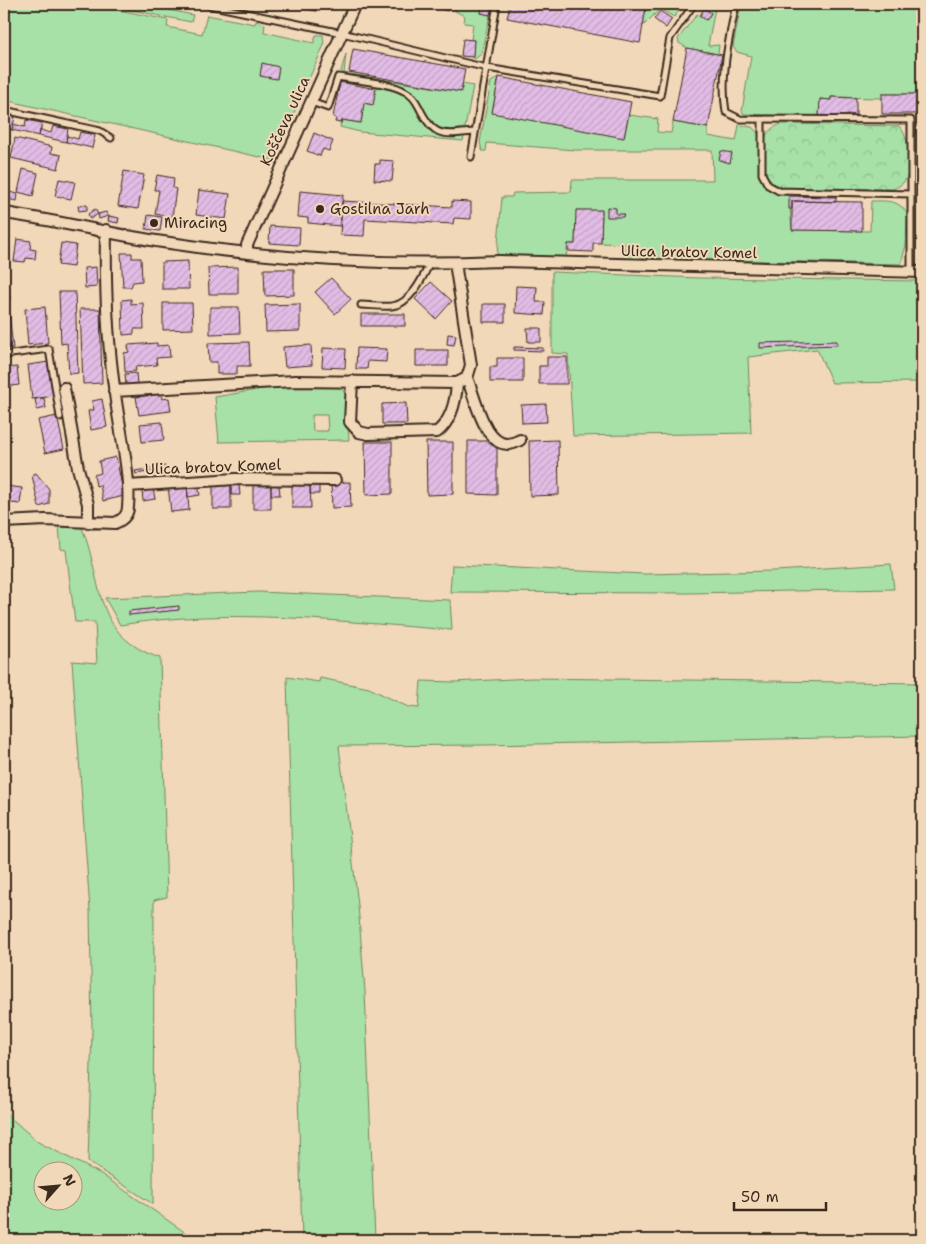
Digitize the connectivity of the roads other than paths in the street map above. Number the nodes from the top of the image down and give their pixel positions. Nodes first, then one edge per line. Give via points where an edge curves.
1 (204, 4) edge
2 (355, 4) edge
3 (497, 4) edge
4 (694, 4) edge
5 (736, 4) edge
6 (342, 33) junction
7 (487, 68) junction
8 (310, 102) junction
9 (4, 110) edge
10 (762, 120) junction
11 (474, 132) junction
12 (110, 138) dead end
13 (471, 157) dead end
14 (911, 194) junction
15 (4, 213) edge
16 (106, 230) junction
17 (246, 252) junction
18 (430, 262) junction
19 (455, 263) junction
20 (911, 272) junction
21 (922, 272) edge
22 (361, 305) dead end
23 (4, 355) edge
24 (467, 378) junction
25 (352, 381) junction
26 (457, 383) junction
27 (64, 388) dead end
28 (114, 391) junction
29 (60, 417) dead end
30 (520, 440) dead end
31 (335, 480) dead end
32 (128, 486) junction
33 (4, 522) edge
34 (88, 523) junction

1 - 6 lane
2 - 6 street, Koščeva ulica
3 - 7 lane
4 - 7 lane via 670,38 660,96
5 - 10 lane via 723,92 726,112 740,119
6 - 7 lane
6 - 8 street, Koščeva ulica
7 - 11 lane
8 - 11 lane via 328,108 338,77 408,93 435,132 446,135
8 - 17 street, Koščeva ulica
9 - 12 lane via 100,131
10 - 14 lane via 762,174 768,185 779,191
10 - 14 lane via 911,120
11 - 13 lane
14 - 20 lane
15 - 16 street, Ulica bratov Komel
16 - 17 street, Ulica bratov Komel via 155,241
16 - 28 street, Ulica bratov Komel via 105,291
17 - 18 street, Ulica bratov Komel via 326,259
18 - 19 street, Ulica bratov Komel
18 - 22 lane via 414,290 400,303 393,306
19 - 20 street, Ulica bratov Komel via 500,261
19 - 24 street via 471,365
20 - 21 street, Ulica bratov Komel
23 - 29 lane via 49,349
24 - 26 street
24 - 30 street via 482,422 491,435 503,444
25 - 26 street
25 - 26 street via 350,422 359,432 368,434 437,432 444,427 452,410
25 - 28 street
27 - 34 street via 88,504
28 - 32 street, Ulica bratov Komel
31 - 32 street, Ulica bratov Komel via 235,479
32 - 34 street via 129,506 123,519 114,523
33 - 34 street

